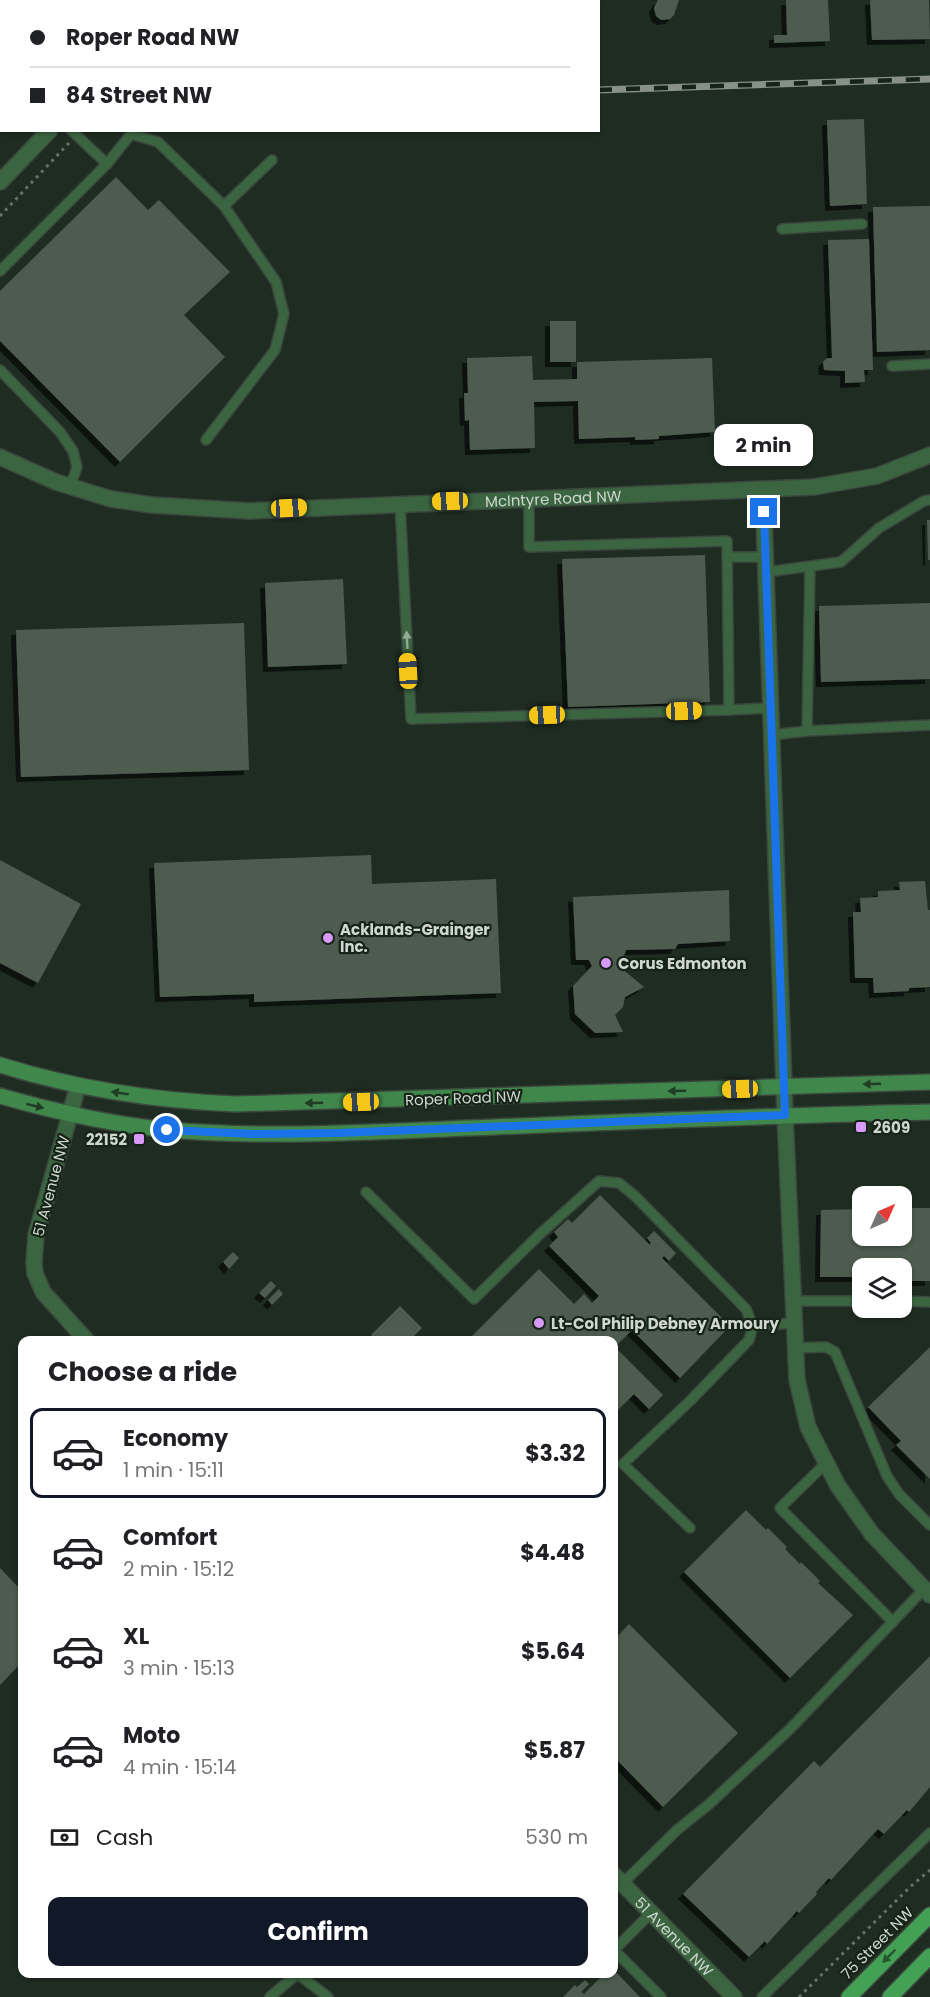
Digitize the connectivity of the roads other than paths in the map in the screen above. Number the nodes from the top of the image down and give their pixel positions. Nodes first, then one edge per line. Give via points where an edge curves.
1 (48, 132) edge
2 (74, 133) edge
3 (272, 160) dead end
4 (107, 164) junction
5 (0, 182) edge
6 (224, 206) junction
7 (862, 224) dead end
8 (782, 229) dead end
9 (0, 271) edge
10 (930, 364) edge
11 (892, 366) dead end
12 (0, 370) edge
13 (206, 440) dead end
14 (930, 455) edge
15 (0, 457) edge
16 (70, 487) junction
17 (763, 490) junction
18 (529, 498) junction
19 (930, 500) edge
20 (400, 503) junction
21 (727, 557) junction
22 (765, 564) junction
23 (810, 567) junction
24 (770, 708) junction
25 (729, 710) junction
26 (930, 725) edge
27 (807, 731) junction
28 (771, 735) junction
29 (0, 1065) edge
30 (930, 1082) edge
31 (78, 1086) junction
32 (784, 1088) junction
33 (0, 1096) edge
34 (930, 1112) edge
35 (70, 1115) junction
36 (785, 1115) junction
37 (366, 1192) dead end
38 (794, 1301) junction
39 (852, 1301) edge
40 (912, 1302) edge
41 (930, 1302) edge
42 (794, 1323) junction
43 (753, 1326) junction
44 (82, 1336) edge
45 (795, 1348) junction
46 (825, 1464) junction
47 (930, 1525) edge
48 (690, 1528) dead end
49 (927, 1592) edge
50 (893, 1622) junction
51 (930, 1833) edge
52 (618, 1880) edge
53 (651, 1913) junction
54 (930, 1915) edge
55 (618, 1946) edge
56 (618, 1954) edge
57 (930, 1956) edge
58 (293, 1978) edge
59 (303, 1978) edge
60 (270, 1997) edge
61 (328, 1997) edge
62 (661, 1997) edge
63 (734, 1997) edge
64 (762, 1997) edge
65 (849, 1997) edge
66 (890, 1997) edge

1 - 5 street
2 - 4 lane
3 - 6 lane
4 - 6 lane via 131,134 158,142
4 - 9 lane
6 - 13 lane via 276,282 284,314 275,351
7 - 8 lane
10 - 11 lane
12 - 16 lane via 74,451 77,467
14 - 17 street, McIntyre Road NW via 877,476 814,487
15 - 16 street, McIntyre Road NW
16 - 20 street, McIntyre Road NW via 132,503 249,511
17 - 18 street, McIntyre Road NW
17 - 22 street
18 - 20 street, McIntyre Road NW
18 - 21 lane via 530,547 727,541
19 - 23 lane via 879,528 841,562
25 -> 20 lane via 411,719
21 - 22 lane
21 - 25 lane
22 - 23 lane
22 - 24 street
23 - 27 lane
24 - 25 lane
24 - 28 street
26 - 27 lane
27 - 28 lane
28 - 32 street
29 - 31 main road, Roper Road NW
30 -> 32 main road, Roper Road NW
32 -> 31 main road, Roper Road NW via 254,1104 157,1099
31 - 35 street, 51 Avenue NW
32 - 36 street
33 -> 35 main road, Roper Road NW
34 - 36 main road, Roper Road NW
35 - 36 main road, Roper Road NW via 167,1130 253,1134
35 - 44 street, 51 Avenue NW via 36,1235 34,1262 43,1292
36 - 38 street
37 - 43 lane via 474,1299 600,1181 619,1183 746,1310
38 - 39 lane
38 - 42 street
40 - 41 lane
42 - 43 lane
42 - 45 street
43 - 48 lane via 749,1340 623,1464
45 - 46 street via 801,1404
45 - 47 lane via 826,1347 835,1353 887,1476
46 - 49 street via 872,1534
46 - 50 lane via 780,1508
49 - 50 lane
50 - 52 lane via 790,1729 708,1805
51 - 64 lane
52 - 53 street, 51 Avenue NW
53 - 55 lane
53 - 63 street, 51 Avenue NW
54 -> 65 main road, 75 Street NW
56 - 62 lane
57 - 66 main road
58 - 60 lane
59 - 61 lane

